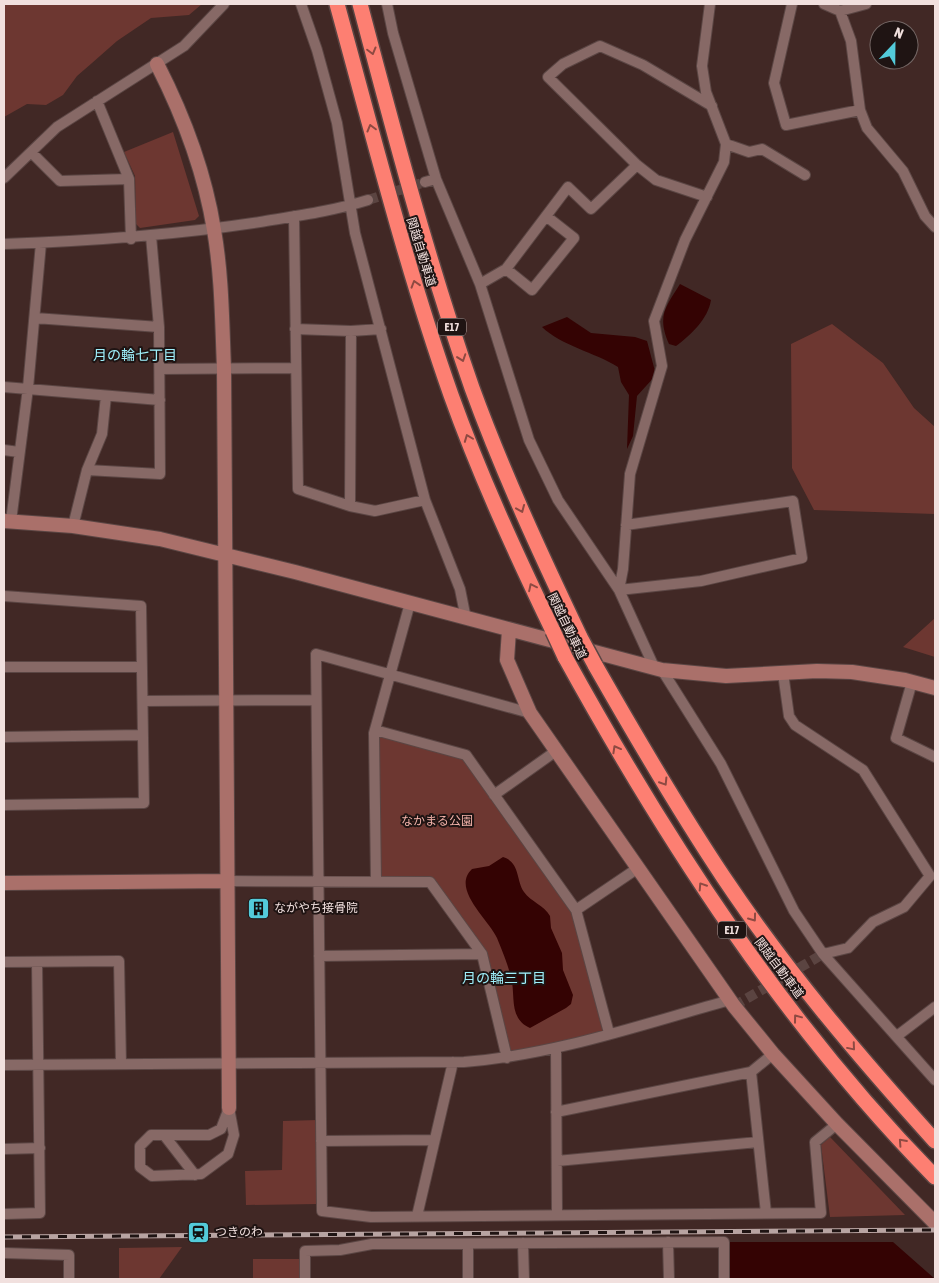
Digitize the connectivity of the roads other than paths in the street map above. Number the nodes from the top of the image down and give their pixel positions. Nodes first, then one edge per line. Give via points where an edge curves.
1 (224, 4) edge
2 (301, 4) edge
3 (337, 4) edge
4 (360, 4) edge
5 (388, 4) edge
6 (710, 4) edge
7 (792, 4) edge
8 (824, 4) edge
9 (866, 4) edge
10 (840, 11) junction
11 (157, 64) junction
12 (98, 101) junction
13 (712, 106) junction
14 (860, 110) junction
15 (726, 144) junction
16 (32, 153) junction
17 (637, 165) junction
18 (806, 175) dead end
19 (4, 178) edge
20 (129, 179) junction
21 (436, 179) junction
22 (425, 182) tunnel mouth
23 (707, 197) junction
24 (368, 200) tunnel mouth
25 (351, 205) junction
26 (294, 216) junction
27 (546, 216) junction
28 (935, 225) edge
29 (214, 229) junction
30 (151, 236) junction
31 (131, 239) junction
32 (40, 243) junction
33 (4, 244) edge
34 (506, 269) junction
35 (480, 284) junction
36 (35, 318) junction
37 (159, 327) junction
38 (295, 329) junction
39 (380, 329) junction
40 (351, 331) junction
41 (160, 368) junction
42 (224, 368) junction
43 (295, 368) junction
44 (4, 387) edge
45 (28, 388) junction
46 (106, 396) junction
47 (160, 400) junction
48 (4, 450) edge
49 (19, 452) junction
50 (87, 470) junction
51 (425, 500) junction
52 (350, 506) junction
53 (7, 521) edge
54 (626, 525) junction
55 (74, 526) junction
56 (225, 554) junction
57 (619, 590) junction
58 (4, 596) edge
59 (410, 603) junction
60 (466, 619) junction
61 (508, 630) junction
62 (4, 667) edge
63 (142, 667) junction
64 (659, 670) junction
65 (783, 673) junction
66 (390, 674) junction
67 (912, 682) junction
68 (935, 688) edge
69 (143, 700) junction
70 (225, 700) junction
71 (316, 700) junction
72 (530, 713) junction
73 (375, 730) junction
74 (143, 735) junction
75 (4, 737) edge
76 (556, 751) junction
77 (935, 757) edge
78 (494, 795) junction
79 (4, 805) edge
80 (638, 868) junction
81 (227, 881) junction
82 (318, 882) junction
83 (376, 882) junction
84 (4, 883) edge
85 (576, 910) junction
86 (482, 954) junction
87 (823, 954) junction
88 (319, 956) junction
89 (4, 962) edge
90 (37, 962) junction
91 (730, 1000) junction
92 (935, 1007) edge
93 (610, 1033) junction
94 (897, 1036) junction
95 (556, 1048) junction
96 (773, 1054) junction
97 (507, 1058) junction
98 (453, 1062) junction
99 (228, 1063) junction
100 (320, 1063) junction
101 (39, 1064) junction
102 (121, 1064) junction
103 (4, 1065) edge
104 (751, 1072) junction
105 (935, 1080) edge
106 (229, 1108) junction
107 (556, 1112) junction
108 (837, 1124) junction
109 (164, 1135) junction
110 (322, 1140) junction
111 (434, 1140) junction
112 (935, 1141) edge
113 (758, 1142) junction
114 (40, 1148) junction
115 (4, 1149) edge
116 (557, 1161) junction
117 (195, 1175) junction
118 (935, 1178) edge
119 (766, 1213) junction
120 (4, 1214) edge
121 (557, 1215) junction
122 (416, 1216) junction
123 (935, 1223) edge
124 (668, 1242) junction
125 (523, 1243) junction
126 (468, 1244) junction
127 (4, 1253) edge
128 (69, 1279) edge
129 (305, 1279) edge
130 (468, 1279) edge
131 (524, 1279) edge
132 (669, 1279) edge
133 (724, 1279) edge

1 - 11 street via 184,46
2 - 25 street via 337,122
118 -> 3 highway, 関越自動車道 / E17, bridge via 812,1038 704,890 618,753 565,657 512,546 452,397 396,222
4 -> 112 highway, 関越自動車道 / E17, bridge via 419,219 473,389 533,537 580,637 637,739 724,878 831,1021
5 - 21 street via 393,33
6 - 13 street via 702,66
7 - 14 street via 774,83 786,125
8 - 10 street
9 - 10 street
10 - 14 street via 851,41
11 - 12 street
11 - 29 street via 187,134
12 - 16 street via 57,127
12 - 20 street
13 - 15 street
13 - 17 street via 643,65 600,46 563,64 548,77
14 - 28 street via 867,128 903,171 925,216
15 - 18 street via 749,152 762,149
15 - 23 street via 724,162
16 - 19 street
16 - 20 street via 60,181
17 - 23 street via 656,180
17 - 27 street via 591,209 568,187
20 - 31 street
21 - 22 street
21 - 35 street
23 - 54 street via 685,240 654,321 662,366 630,474
24 - 25 street
25 - 26 street
25 - 39 street
26 - 29 street
26 - 38 street
27 - 34 street
27 - 34 street via 574,238 532,290
29 - 30 street
29 - 42 street via 221,288
30 - 31 street
30 - 37 street
31 - 32 street
32 - 33 street
32 - 36 street
34 - 35 street
35 - 57 street via 529,440 558,500
36 - 37 street
36 - 45 street
37 - 41 street
38 - 40 street
38 - 43 street
39 - 40 street
39 - 51 street
40 - 52 street
41 - 42 street
41 - 47 street
42 - 43 street
42 - 56 street
43 - 52 street via 298,489
44 - 45 street
45 - 46 street
45 - 49 street
46 - 47 street
46 - 50 street via 102,434
47 - 50 street via 160,474
48 - 49 street
49 - 53 street
50 - 55 street
51 - 52 street via 375,511
51 - 60 street via 460,589
53 - 55 street
54 - 57 street via 624,569
54 - 57 street via 793,501 802,558 701,581
55 - 56 street via 142,535
56 - 59 street
56 - 70 street
57 - 64 street
58 - 63 street via 141,606
59 - 60 street
59 - 66 street
60 - 61 street
61 - 64 street
61 - 72 street via 507,660
62 - 63 street
63 - 69 street
64 - 65 street via 726,676
64 - 87 street via 721,764 794,911
65 - 67 street via 852,672
65 - 87 street via 789,716 795,725 863,770 930,876 904,907 873,922 848,948
66 - 71 street via 316,654
66 - 72 street
66 - 73 street
67 - 68 street
67 - 77 street via 896,738
69 - 70 street
69 - 74 street
70 - 71 street
70 - 81 street
71 - 82 street
72 - 76 street
73 - 78 street via 466,755
73 - 83 street
74 - 75 street
74 - 79 street via 144,803
76 - 78 street
76 - 80 street
78 - 85 street
80 - 85 street
80 - 91 street
81 - 82 street
81 - 84 street
81 - 99 street
82 - 83 street
82 - 88 street
83 - 86 street via 430,882
85 - 93 street
86 - 88 street
86 - 97 street
87 - 94 street
88 - 100 street
89 - 90 street
90 - 101 street
90 - 102 street via 119,961
91 - 93 street
91 - 96 street
92 - 94 street
93 - 95 street
94 - 105 street
95 - 97 street
95 - 107 street
96 - 104 street
96 - 108 street
97 - 98 street
98 - 100 street
98 - 111 street
99 - 100 street
99 - 102 street
99 - 106 street
100 - 110 street
101 - 102 street
101 - 103 street
101 - 114 street
104 - 107 street
104 - 113 street
106 - 109 street via 221,1128 209,1134
106 - 117 street via 234,1135 228,1154 202,1174
107 - 116 street
108 - 119 street via 815,1142 821,1213
108 - 123 street
109 - 117 street
109 - 117 street via 151,1135 140,1146 140,1168 152,1176
110 - 111 street
110 - 122 street via 322,1211 371,1217
111 - 122 street
113 - 116 street
113 - 119 street
114 - 115 street
114 - 120 street via 40,1213
116 - 121 street
119 - 121 street
121 - 122 street
124 - 125 street
124 - 132 street
124 - 133 street via 724,1242
125 - 126 street
125 - 131 street
126 - 129 street via 372,1244 340,1250 305,1251
126 - 130 street
127 - 128 street via 69,1255

